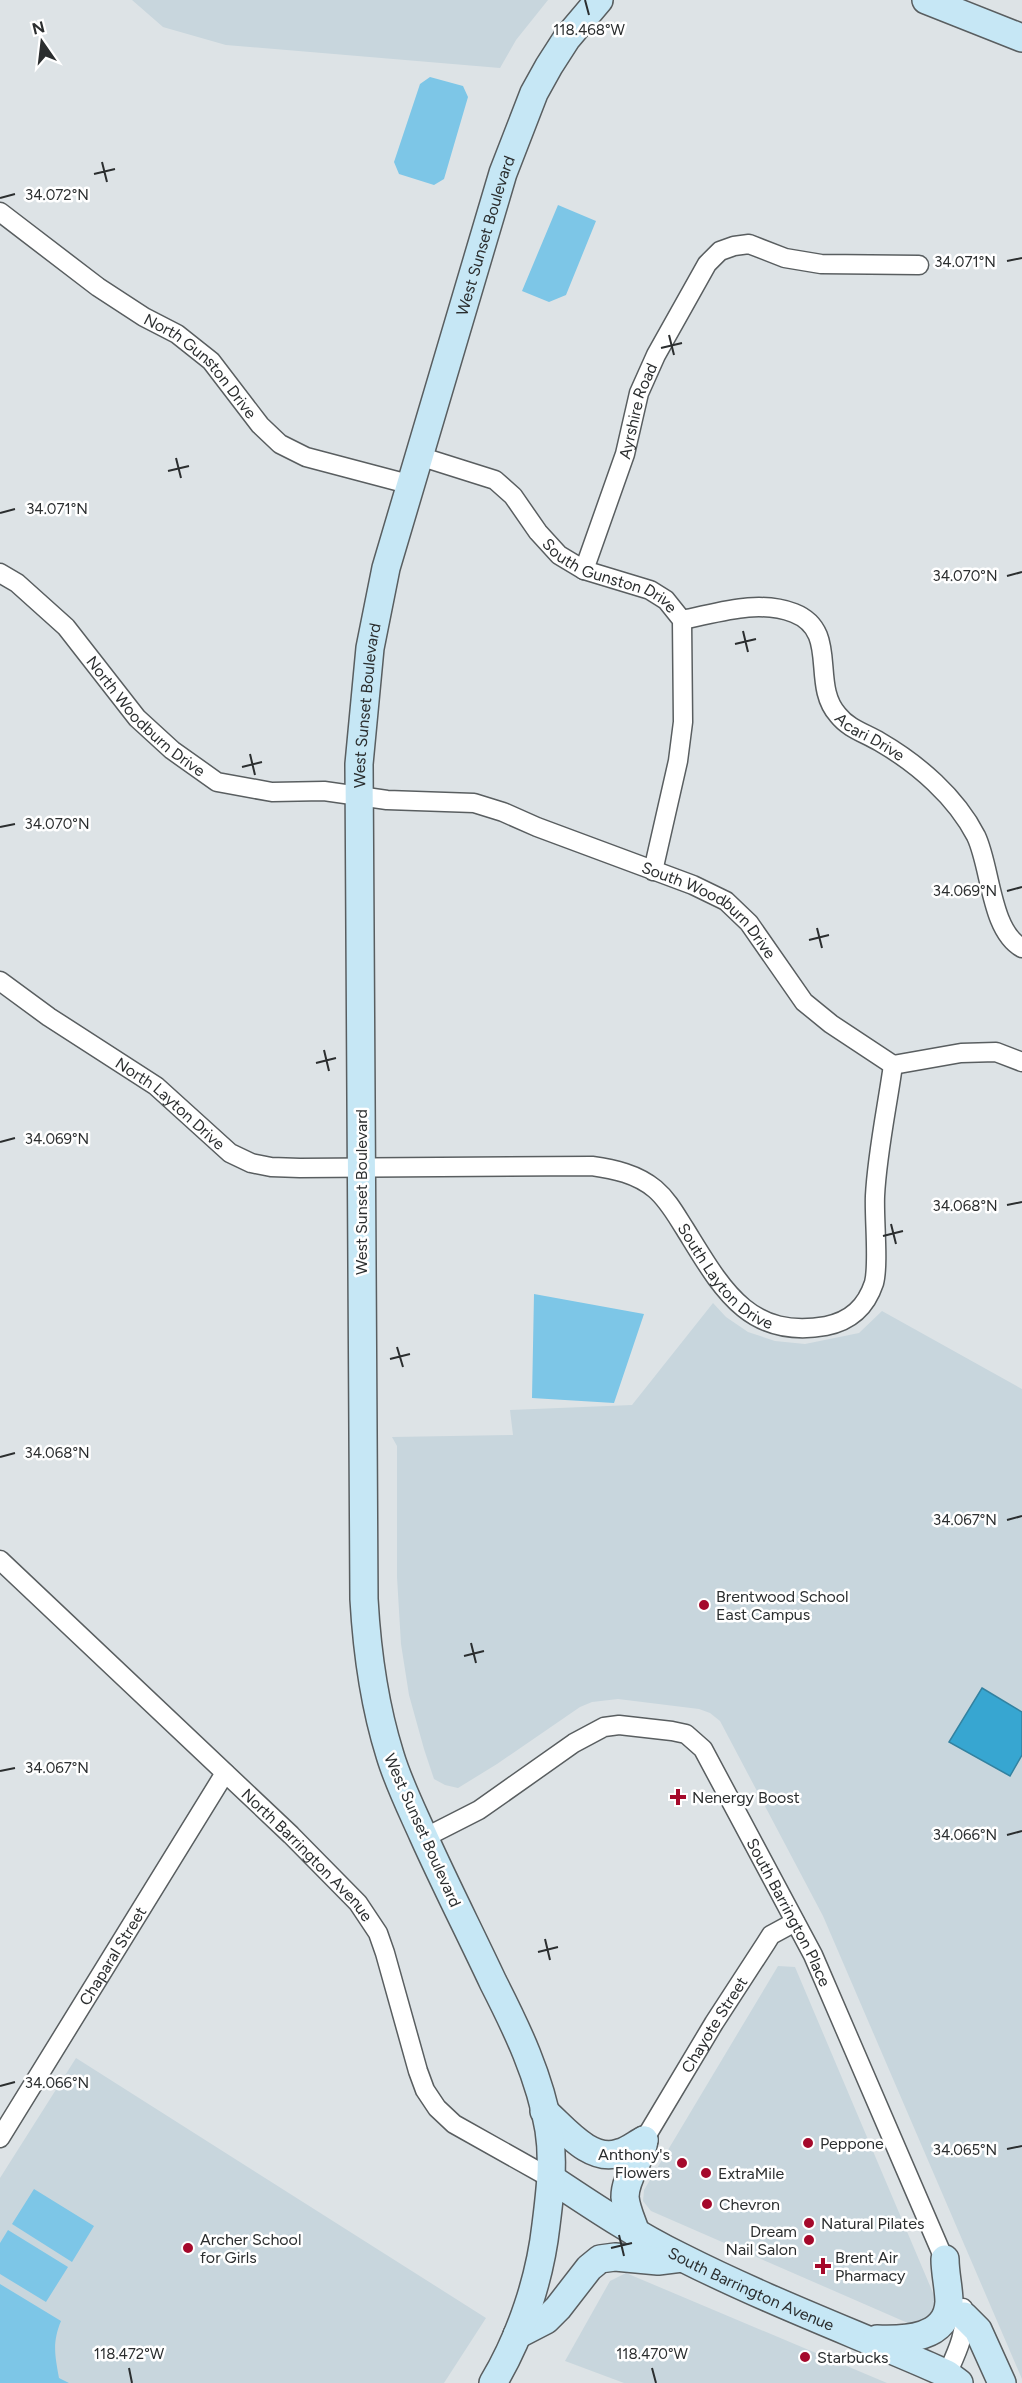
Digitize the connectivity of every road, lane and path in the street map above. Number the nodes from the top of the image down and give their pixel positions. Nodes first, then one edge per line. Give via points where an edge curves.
1 (599, 0) edge
2 (926, 0) edge
3 (1022, 38) edge
4 (0, 212) edge
5 (919, 265) dead end
6 (419, 456) junction
7 (412, 485) junction
8 (584, 570) junction
9 (0, 573) edge
10 (682, 620) junction
11 (358, 795) junction
12 (653, 871) junction
13 (1022, 948) edge
14 (0, 981) edge
15 (1022, 1062) edge
16 (893, 1065) junction
17 (360, 1167) junction
18 (0, 1560) edge
19 (225, 1773) junction
20 (424, 1838) junction
21 (795, 1922) junction
22 (544, 2111) junction
23 (0, 2138) edge
24 (644, 2140) junction
25 (552, 2179) junction
26 (636, 2233) junction
27 (682, 2258) junction
28 (945, 2259) junction
29 (964, 2316) junction
30 (517, 2335) junction
31 (866, 2339) junction
32 (953, 2378) edge
33 (494, 2383) edge
34 (1002, 2383) edge

1 - 6 main road, West Sunset Boulevard via 549,66 521,122
2 - 3 main road
4 - 7 street, North Gunston Drive via 98,287 177,334 211,360 260,425 280,444 306,457
5 - 8 street, Ayrshire Road via 821,264 784,258 749,244 720,251 707,264 639,393 625,454
6 - 7 main road, West Sunset Boulevard
6 - 8 street, South Gunston Drive via 495,480 513,496 559,555
7 - 11 main road, West Sunset Boulevard via 386,568 370,648
8 - 10 street, South Gunston Drive via 650,590 666,600
9 - 11 street, North Woodburn Drive via 17,583 66,627 137,718 172,750 218,782 272,792
10 - 12 street, South Gunston Drive via 683,722
10 - 13 street, Acari Drive via 749,607 795,613 812,624 822,644 827,695 837,715 927,777 957,806 977,838 1000,920 1015,944
11 - 12 street, South Woodburn Drive via 474,803
11 - 17 main road, West Sunset Boulevard
12 - 16 street, South Woodburn Drive via 726,901 749,923 804,1002
14 - 17 street, North Layton Drive via 156,1086 230,1153 250,1163 272,1167
15 - 16 street via 996,1052 961,1053
16 - 17 street, South Layton Drive via 875,1194 875,1280 867,1300 854,1316 810,1329 784,1328 754,1317 733,1300 671,1207 637,1177 592,1166
17 - 20 main road, West Sunset Boulevard via 366,1634 378,1713 390,1756
18 - 19 street, North Barrington Avenue
19 - 23 street, Chaparal Street
19 - 25 street, North Barrington Avenue via 337,1881 373,1925 385,1953 418,2071 437,2108 454,2124
20 - 21 street, South Barrington Place via 479,1810 604,1727 619,1725 686,1734 703,1749
20 - 22 main road, West Sunset Boulevard via 513,2022 535,2075
21 - 24 street, Chayote Street via 766,1942
21 - 28 street, South Barrington Place
22 - 24 main road via 597,2154 621,2153
22 - 25 main road, West Sunset Boulevard
24 - 26 main road via 625,2195
25 - 26 main road, South Barrington Avenue
25 - 30 main road, West Sunset Boulevard via 543,2255
26 - 27 main road, South Barrington Avenue
27 - 30 main road via 600,2259 546,2320
27 - 31 main road, South Barrington Avenue
28 - 29 street, South Barrington Place
28 - 31 main road via 949,2301 944,2319 921,2336 906,2340
29 - 32 street, South Barrington Place
29 - 34 main road via 978,2330
30 - 33 main road, West Sunset Boulevard
31 - 32 main road, South Barrington Avenue

